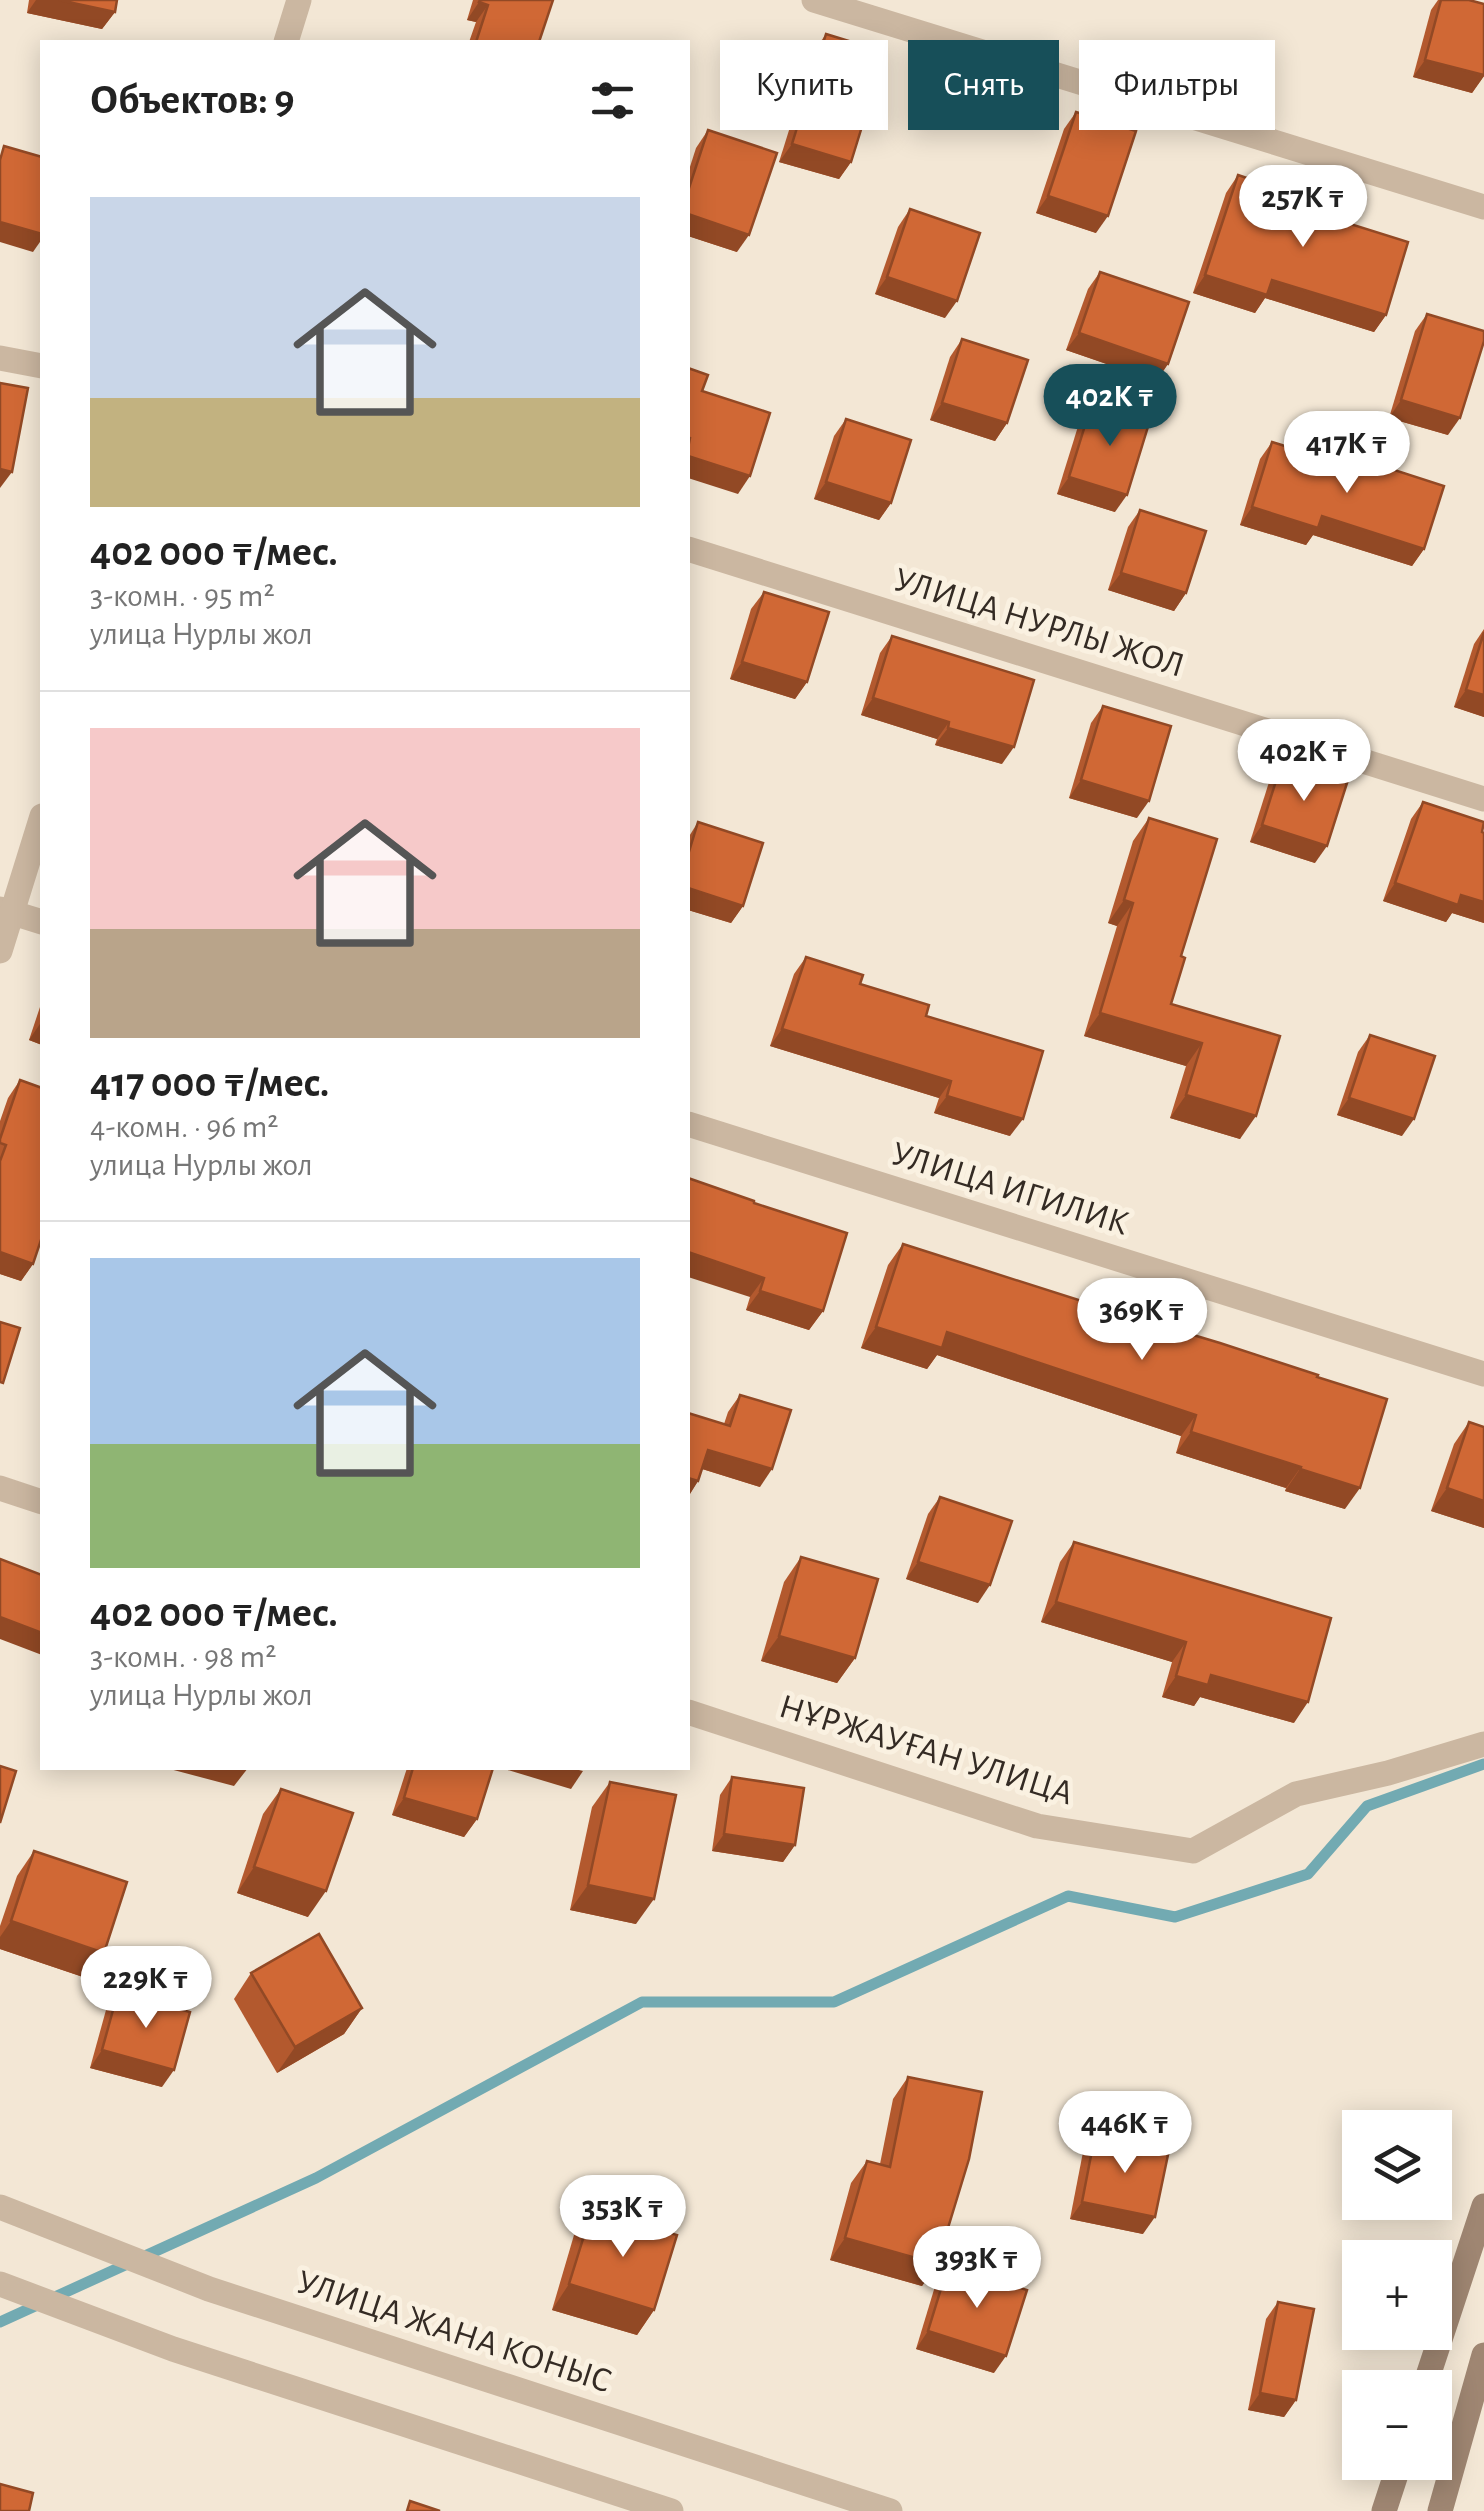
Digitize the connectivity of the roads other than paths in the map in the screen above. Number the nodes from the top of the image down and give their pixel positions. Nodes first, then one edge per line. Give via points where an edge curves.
1 (299, 0) edge
2 (814, 0) edge
3 (287, 40) edge
4 (1484, 206) edge
5 (0, 358) edge
6 (40, 366) edge
7 (690, 551) edge
8 (1484, 799) edge
9 (40, 821) edge
10 (6, 911) edge
11 (40, 921) edge
12 (0, 951) edge
13 (690, 1125) edge
14 (1484, 1374) edge
15 (0, 1488) edge
16 (40, 1501) edge
17 (690, 1713) edge
18 (1484, 1744) edge
19 (1484, 2206) edge
20 (0, 2207) edge
21 (0, 2284) edge
22 (1484, 2356) edge
23 (1430, 2370) edge
24 (1394, 2480) edge
25 (671, 2511) edge
26 (890, 2511) edge
27 (1384, 2511) edge
28 (1440, 2511) edge

1 - 3 street
2 - 4 street
5 - 6 street
7 - 8 street, УЛИЦА НУРЛЫ ЖОЛ
9 - 10 street
10 - 11 street
10 - 12 street
13 - 14 street, УЛИЦА ИГИЛИК
15 - 16 street
17 - 18 street, НҰРЖАУҒАН УЛИЦА via 1037,1826 1192,1851 1296,1794
19 - 23 main road
20 - 26 street, УЛИЦА ЖАНА КОНЫС via 209,2289
21 - 25 street
22 - 28 main road
24 - 27 main road

